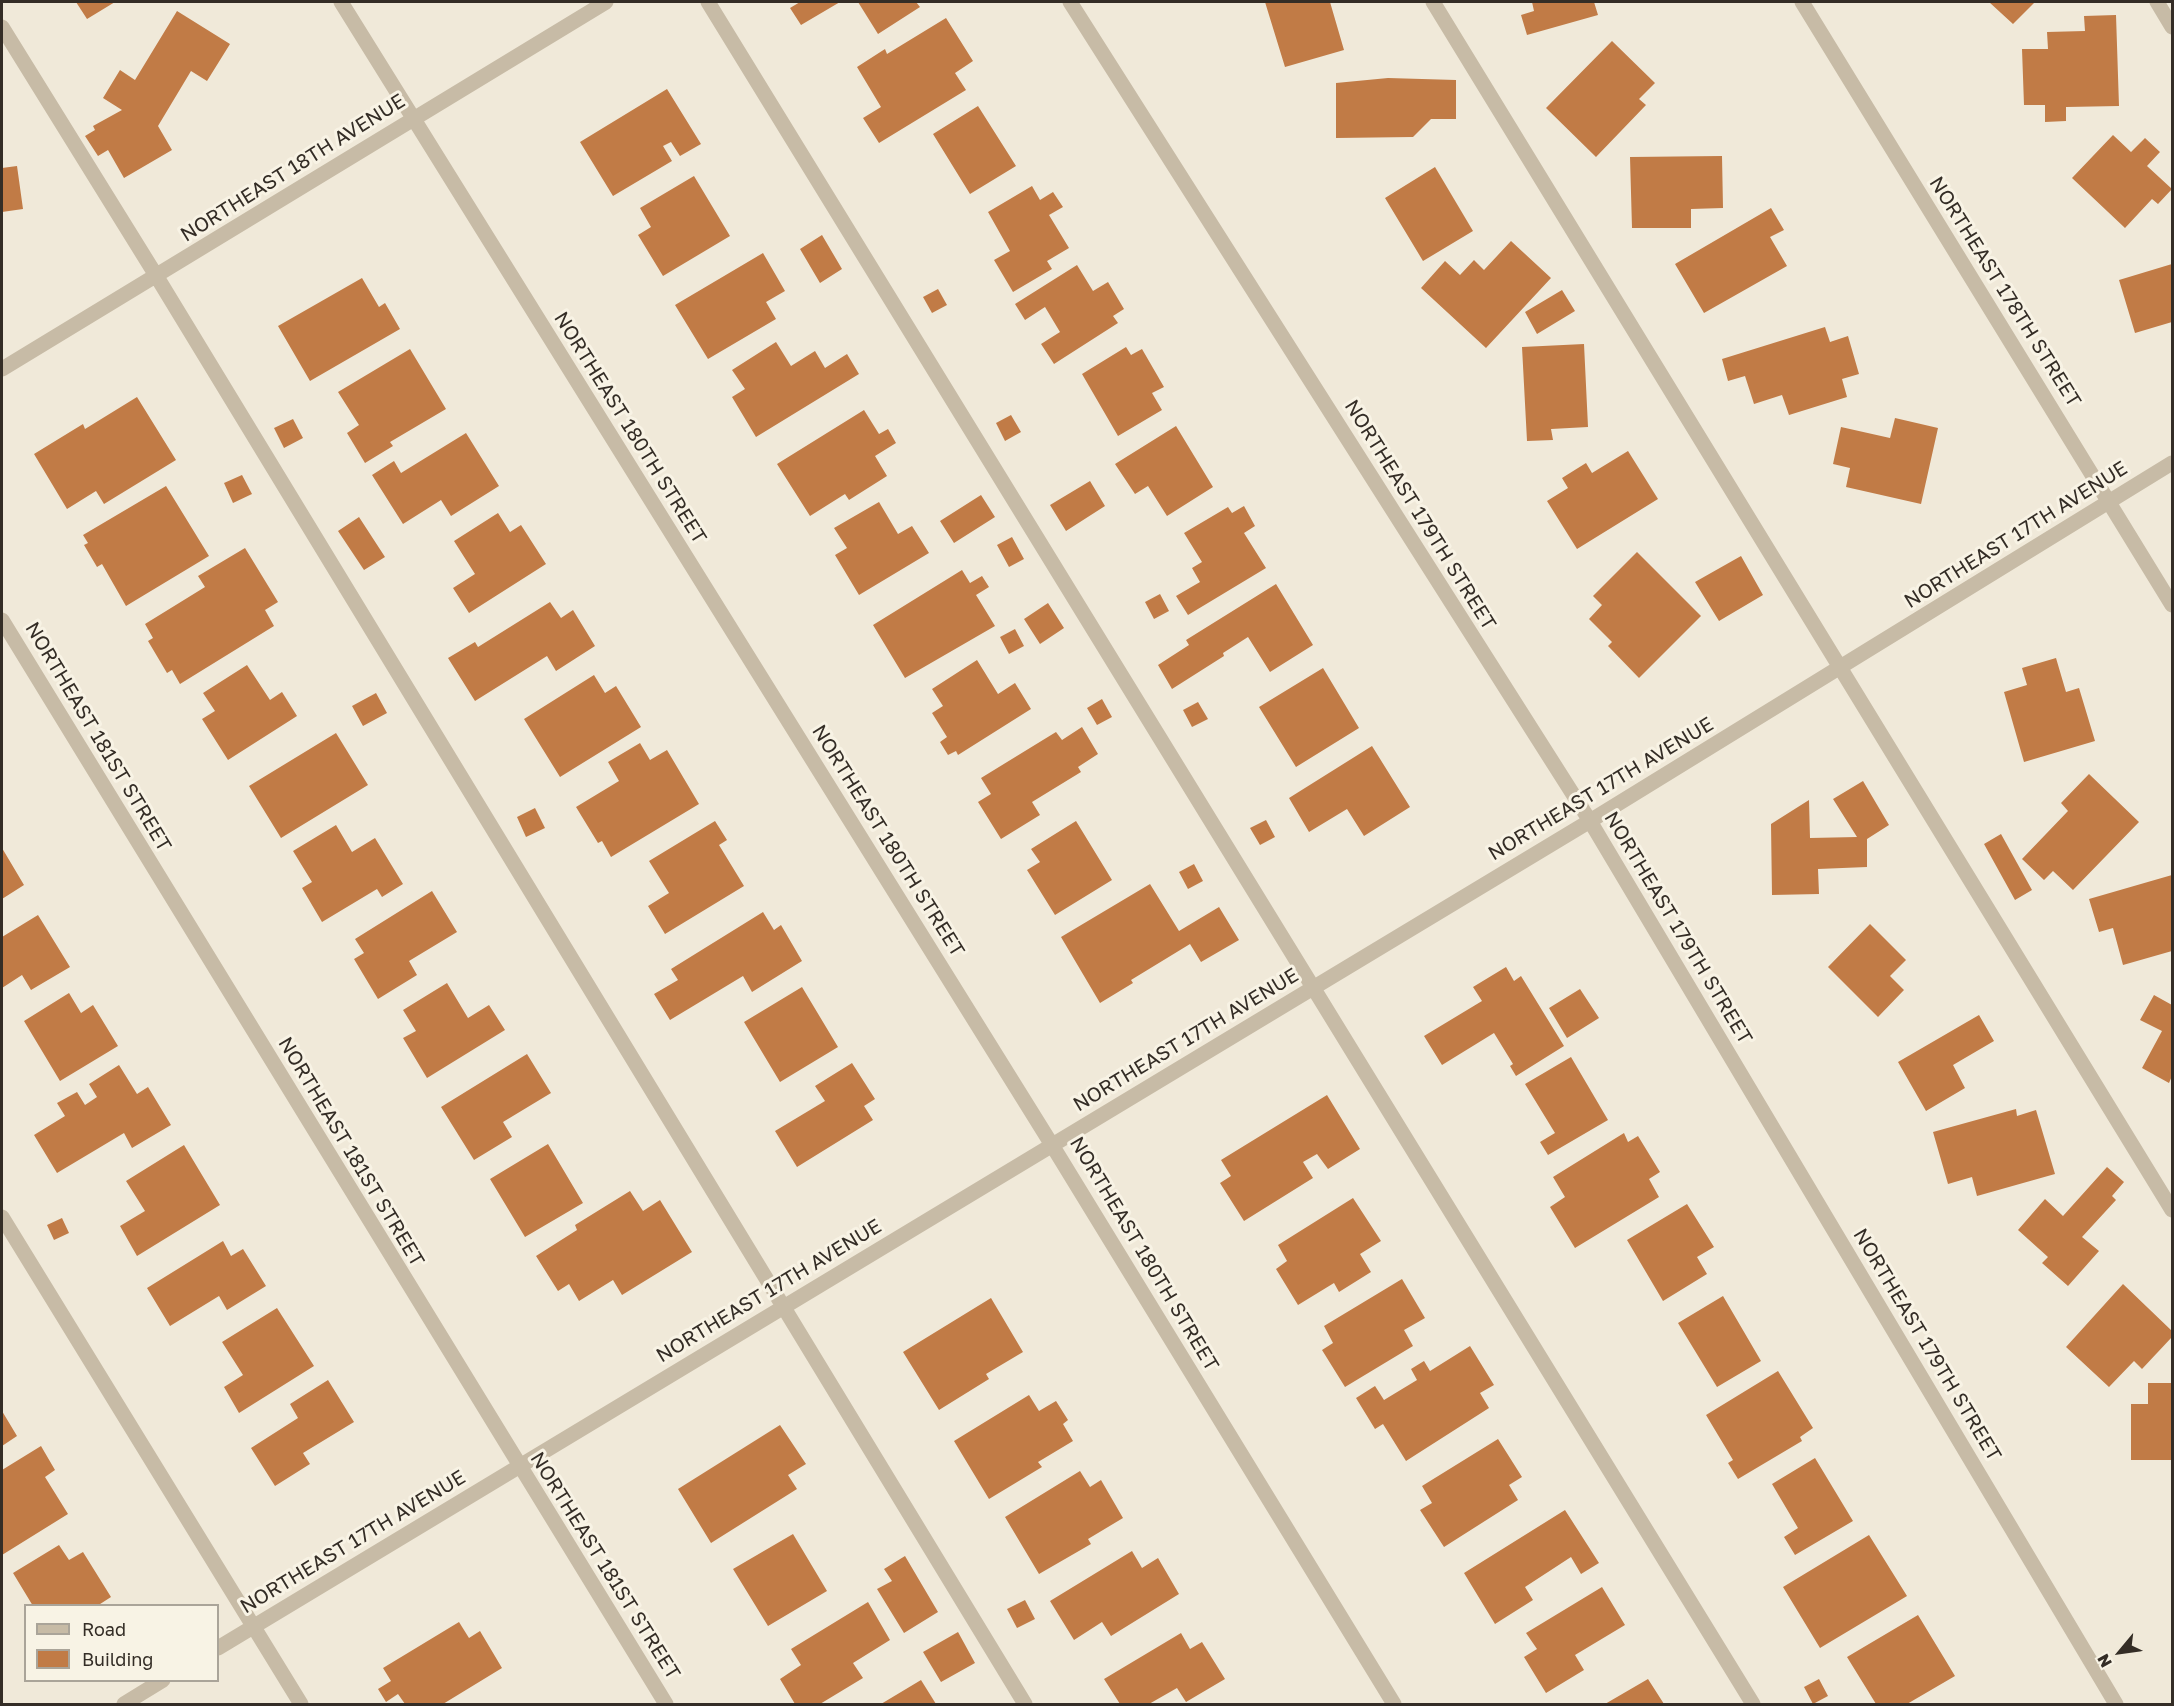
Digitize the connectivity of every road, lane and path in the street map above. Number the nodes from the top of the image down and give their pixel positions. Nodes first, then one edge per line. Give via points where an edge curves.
1 (341, 2) edge
2 (606, 2) edge
3 (708, 2) edge
4 (1070, 2) edge
5 (1433, 2) edge
6 (1802, 2) edge
7 (2157, 2) edge
8 (2, 27) edge
9 (2172, 27) edge
10 (412, 118) junction
11 (157, 277) junction
12 (2, 369) edge
13 (2172, 463) edge
14 (2110, 502) junction
15 (2172, 605) edge
16 (2, 620) edge
17 (1841, 667) junction
18 (1590, 821) junction
19 (1314, 987) junction
20 (1052, 1145) junction
21 (2172, 1210) edge
22 (2, 1217) edge
23 (784, 1306) junction
24 (518, 1466) junction
25 (253, 1627) junction
26 (219, 1647) edge
27 (160, 1682) edge
28 (123, 1704) edge
29 (301, 1704) edge
30 (666, 1704) edge
31 (1025, 1704) edge
32 (1394, 1704) edge
33 (1753, 1704) edge
34 (2116, 1704) edge

1 - 10 street, NORTHEAST 180TH STREET
2 - 10 street, NORTHEAST 18TH AVENUE
3 - 19 street
4 - 18 street, NORTHEAST 179TH STREET
5 - 17 street
6 - 14 street, NORTHEAST 178TH STREET
7 - 9 street
8 - 11 street
10 - 11 street, NORTHEAST 18TH AVENUE
10 - 20 street, NORTHEAST 180TH STREET
11 - 12 street, NORTHEAST 18TH AVENUE
11 - 23 street
13 - 14 street, NORTHEAST 17TH AVENUE
14 - 15 street, NORTHEAST 178TH STREET
14 - 17 street, NORTHEAST 17TH AVENUE
16 - 24 street, NORTHEAST 181ST STREET
17 - 18 street, NORTHEAST 17TH AVENUE
17 - 21 street
18 - 19 street, NORTHEAST 17TH AVENUE
18 - 34 street, NORTHEAST 179TH STREET
19 - 20 street, NORTHEAST 17TH AVENUE
19 - 33 street
20 - 23 street, NORTHEAST 17TH AVENUE
20 - 32 street, NORTHEAST 180TH STREET
22 - 25 street
23 - 24 street, NORTHEAST 17TH AVENUE
23 - 31 street
24 - 25 street, NORTHEAST 17TH AVENUE
24 - 30 street, NORTHEAST 181ST STREET
25 - 26 street, NORTHEAST 17TH AVENUE
25 - 29 street
27 - 28 street

